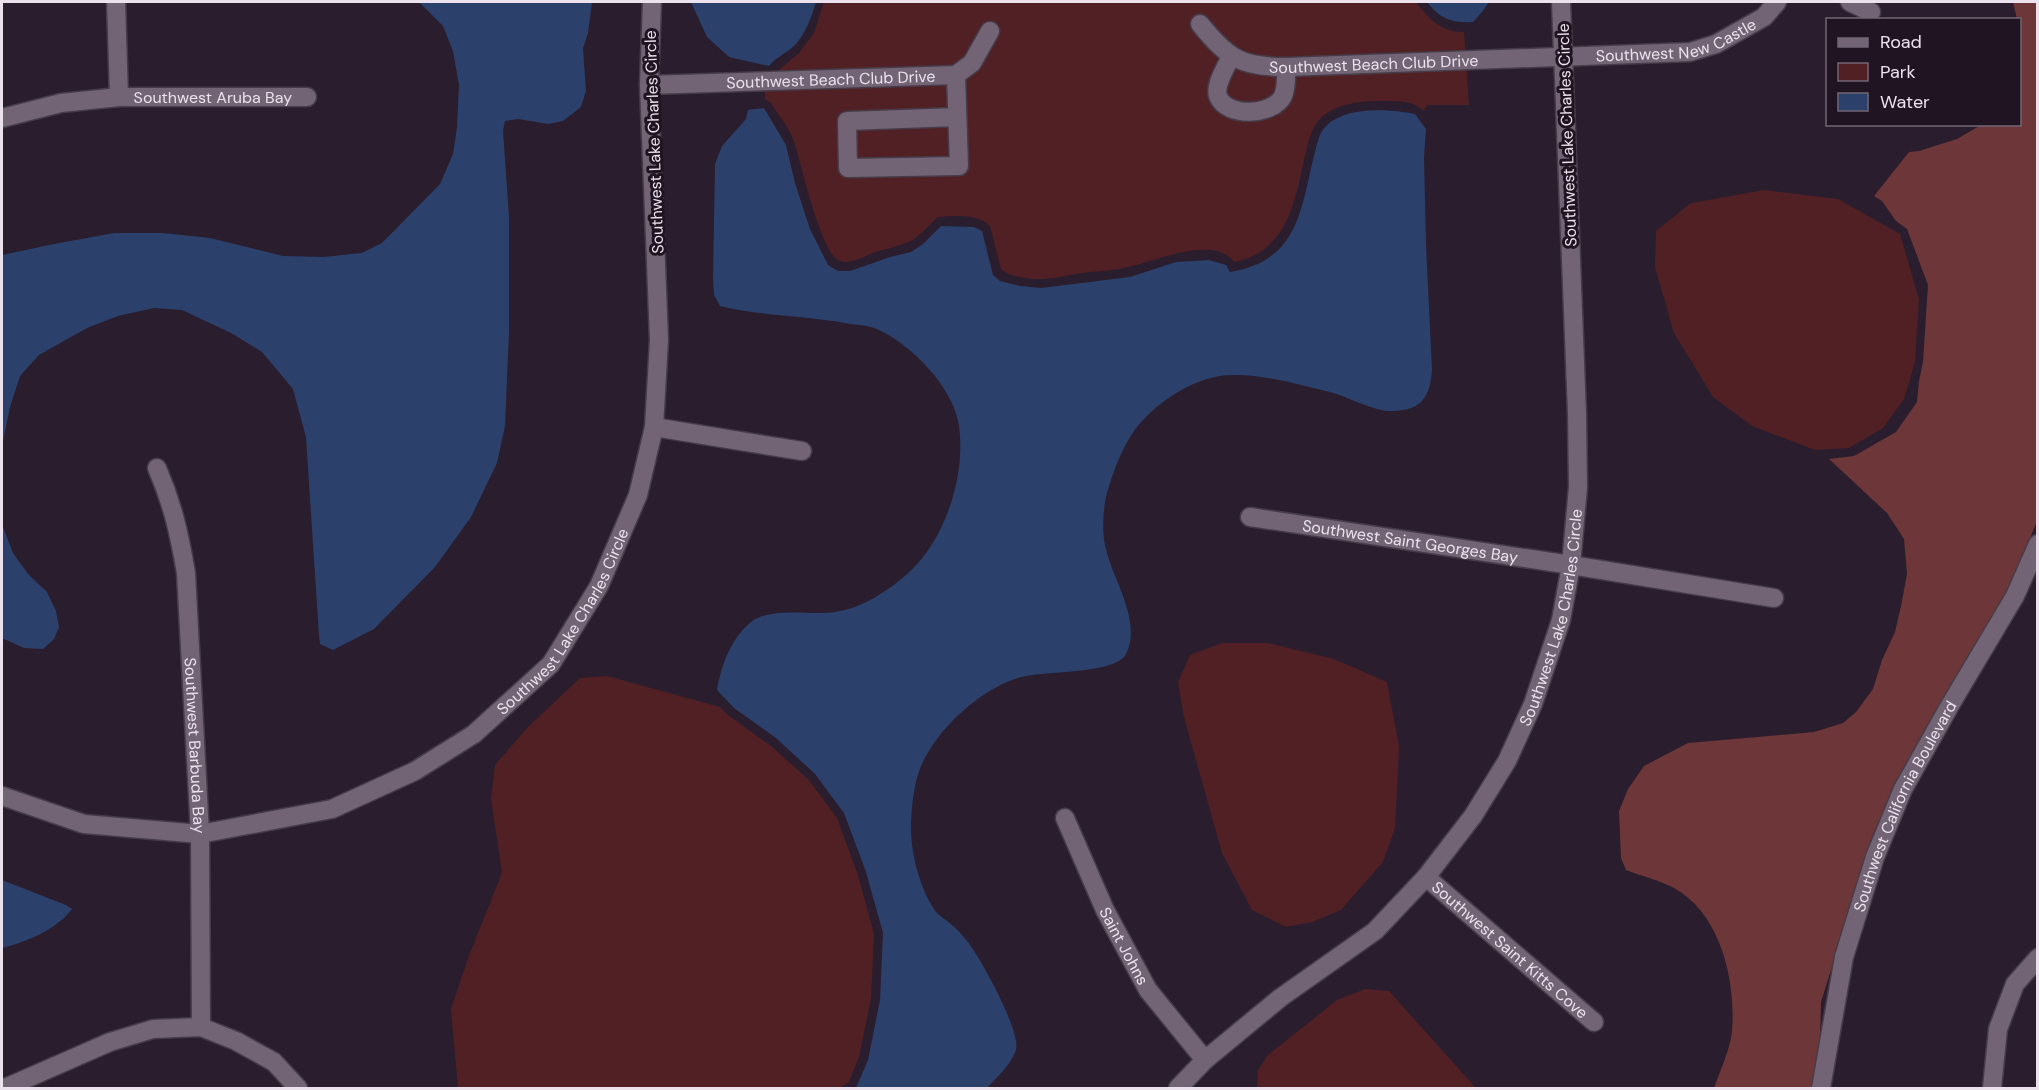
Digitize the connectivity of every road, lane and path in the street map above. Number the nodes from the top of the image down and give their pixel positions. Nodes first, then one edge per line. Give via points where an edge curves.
1 (116, 2) edge
2 (652, 2) edge
3 (1561, 2) edge
4 (1777, 2) edge
5 (1850, 2) edge
6 (1871, 12) dead end
7 (1200, 24) dead end
8 (990, 31) dead end
9 (1231, 56) junction
10 (1565, 57) junction
11 (1286, 67) junction
12 (956, 75) junction
13 (650, 85) junction
14 (307, 97) dead end
15 (119, 98) junction
16 (957, 117) junction
17 (2, 118) edge
18 (654, 426) junction
19 (802, 451) dead end
20 (157, 468) dead end
21 (1250, 517) dead end
22 (2037, 543) edge
23 (1571, 565) junction
24 (1774, 598) dead end
25 (2, 796) edge
26 (1065, 818) dead end
27 (200, 834) junction
28 (1426, 877) junction
29 (2037, 958) edge
30 (1594, 1022) dead end
31 (201, 1027) junction
32 (1205, 1060) junction
33 (5, 1089) edge
34 (298, 1089) edge
35 (1178, 1089) edge
36 (1821, 1089) edge
37 (1992, 1089) edge

1 - 15 street, Southwest Aruba Bay
2 - 13 street, Southwest Lake Charles Circle
3 - 10 street, Southwest Lake Charles Circle
4 - 10 street, Southwest New Castle via 1764,17 1716,44 1690,52
5 - 6 street
7 - 9 street, Southwest Beach Club Drive
8 - 12 street, Southwest Beach Club Drive via 972,63
9 - 11 street, Southwest Beach Club Drive via 1260,66
9 - 11 street via 1218,96 1233,109 1251,112 1272,107 1283,96
10 - 11 street, Southwest Beach Club Drive
10 - 23 street, Southwest Lake Charles Circle via 1578,487
12 - 13 street, Southwest Beach Club Drive
12 - 16 street
13 - 18 street, Southwest Lake Charles Circle via 659,340
14 - 15 street, Southwest Aruba Bay
15 - 17 street, Southwest Aruba Bay via 61,103
16 - 16 street via 959,166 848,168 847,121
18 - 19 street
18 - 27 street, Southwest Lake Charles Circle via 638,495 599,586 551,664 474,734 415,771 332,809
20 - 27 street, Southwest Barbuda Bay via 171,500 186,573
21 - 23 street, Southwest Saint Georges Bay
22 - 36 street, Southwest California Boulevard via 2015,596 1903,789 1875,857 1844,957
23 - 24 street, Southwest Saint Georges Bay
23 - 28 street, Southwest Lake Charles Circle via 1560,620 1533,704 1473,816
25 - 27 street, Southwest Lake Charles Circle via 84,824
26 - 32 street, Saint Johns via 1106,910 1148,990
27 - 31 street, Southwest Barbuda Bay
28 - 30 street, Southwest Saint Kitts Cove
28 - 32 street, Southwest Lake Charles Circle via 1375,931 1280,998
29 - 37 street via 2015,984 1998,1029
31 - 33 street via 153,1029 110,1042
31 - 34 street via 274,1062
32 - 35 street, Southwest Lake Charles Circle

